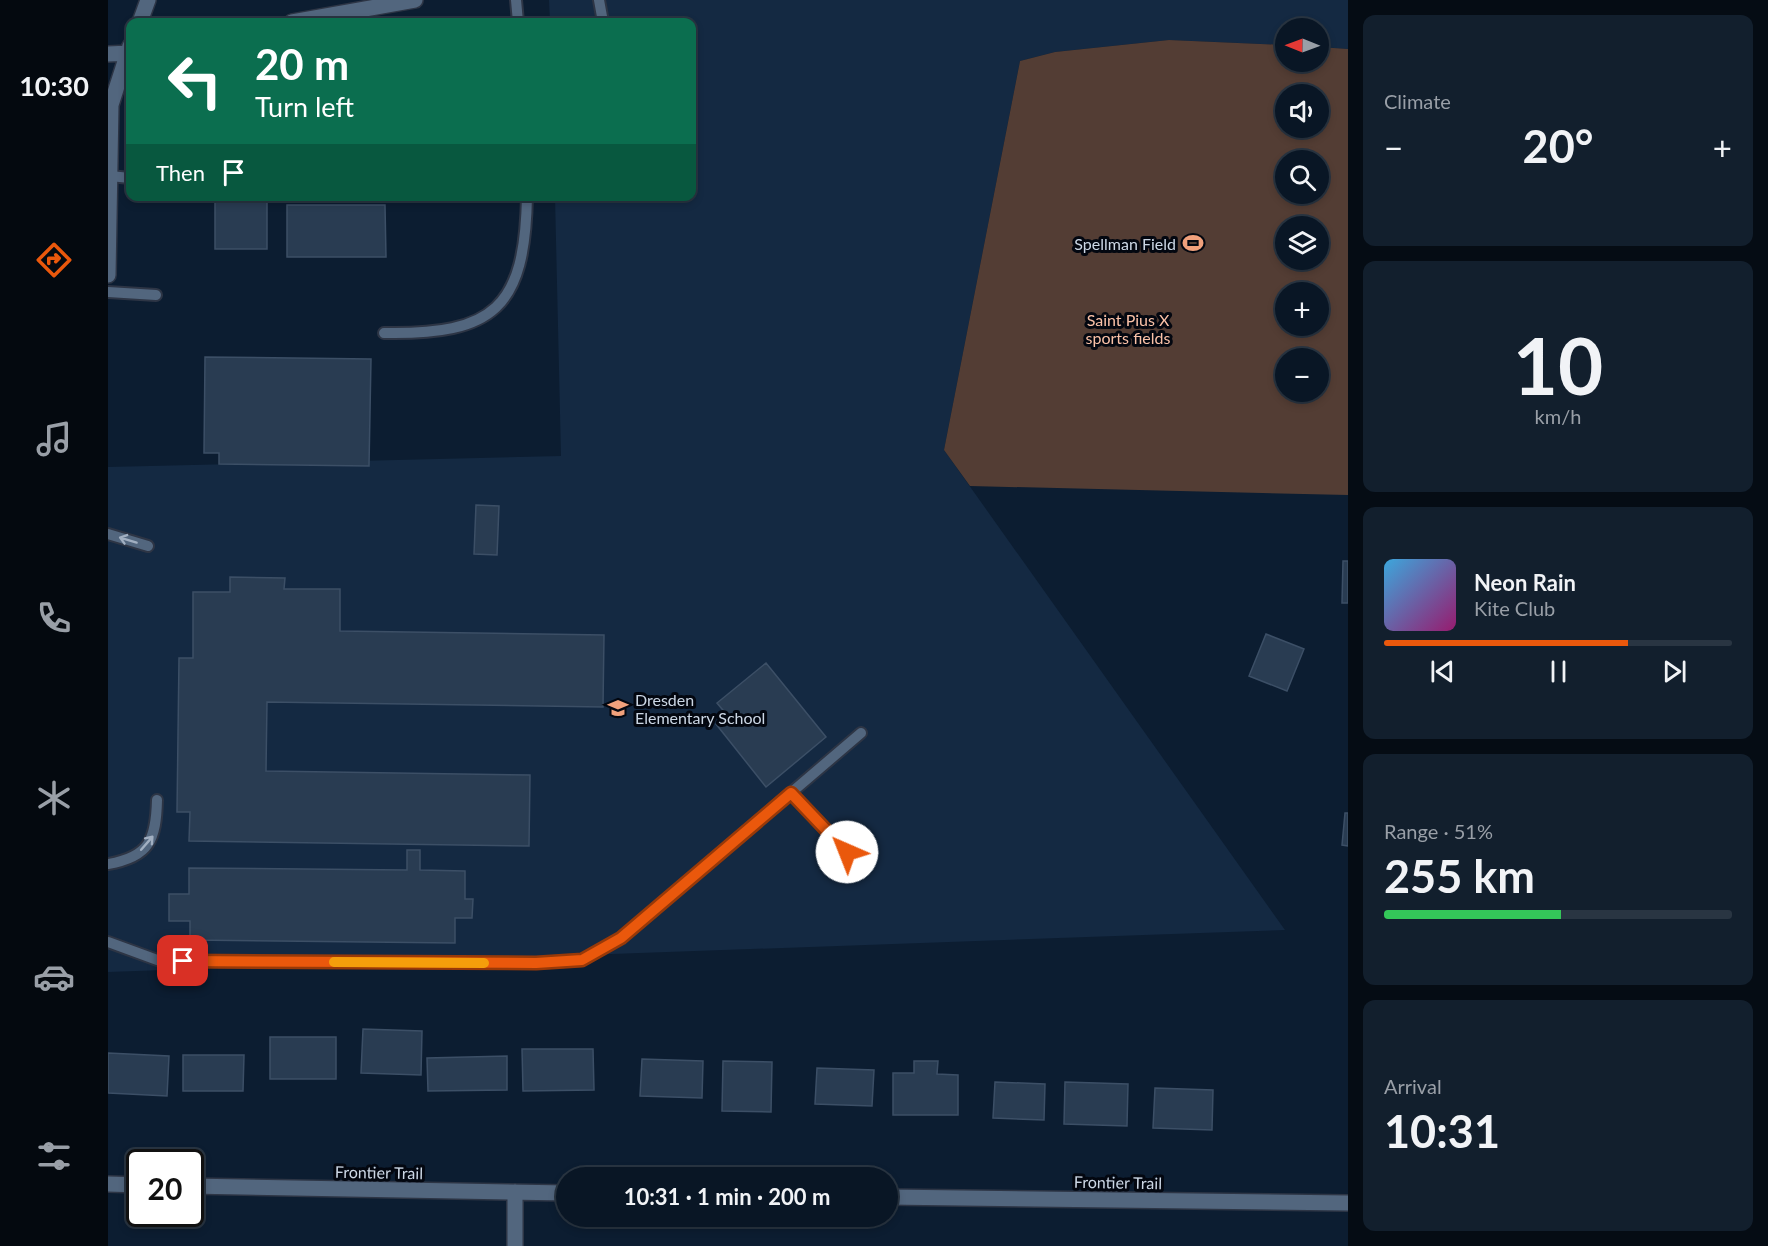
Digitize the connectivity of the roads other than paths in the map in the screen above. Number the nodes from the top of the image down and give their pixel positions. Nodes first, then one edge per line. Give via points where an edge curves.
1 (148, 0) edge
2 (415, 0) edge
3 (516, 0) edge
4 (599, 0) edge
5 (141, 18) edge
6 (314, 18) edge
7 (518, 18) edge
8 (602, 18) edge
9 (126, 52) edge
10 (108, 54) edge
11 (126, 62) edge
12 (110, 176) junction
13 (126, 178) edge
14 (527, 201) edge
15 (108, 275) edge
16 (108, 292) edge
17 (156, 295) dead end
18 (384, 333) dead end
19 (108, 534) edge
20 (148, 546) dead end
21 (861, 734) dead end
22 (791, 793) junction
23 (157, 800) dead end
24 (847, 852) dead end
25 (108, 864) edge
26 (108, 942) edge
27 (108, 1184) edge
28 (126, 1185) edge
29 (204, 1186) edge
30 (514, 1192) junction
31 (556, 1193) edge
32 (898, 1197) edge
33 (1348, 1203) edge
34 (514, 1246) edge

1 - 5 street
2 - 6 street
3 - 7 lane
4 - 8 lane
9 - 10 street
11 - 12 street via 111,105
12 - 13 lane
12 - 15 street
14 - 18 lane via 527,239 514,285 490,315 468,325 424,334
16 - 17 lane
20 -> 19 lane
21 - 22 lane
22 - 24 lane
22 - 26 lane via 621,938 582,960 160,961
25 -> 23 lane via 129,860 151,842 157,828
27 - 28 street
29 - 30 street, Frontier Trail
30 - 31 street, Frontier Trail
30 - 34 street
32 - 33 street, Frontier Trail

